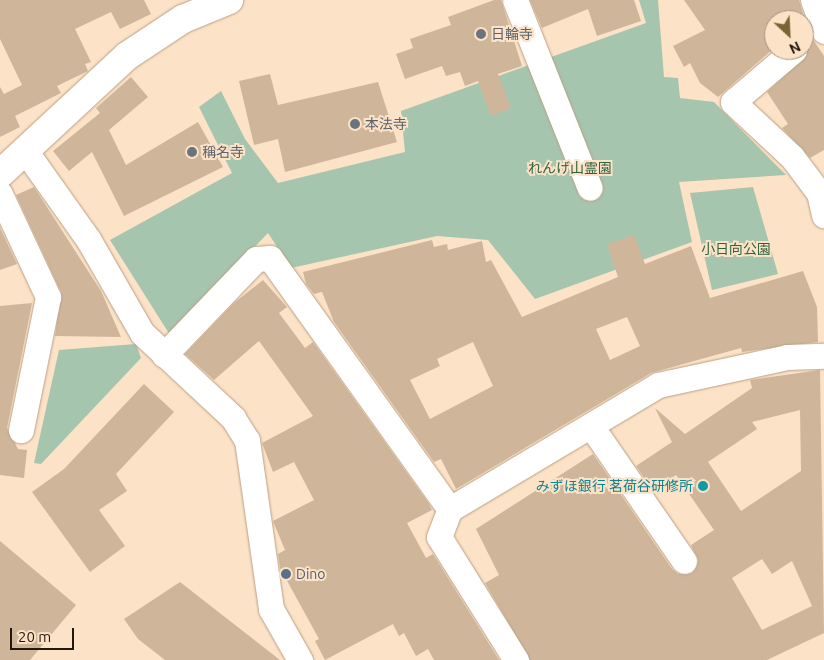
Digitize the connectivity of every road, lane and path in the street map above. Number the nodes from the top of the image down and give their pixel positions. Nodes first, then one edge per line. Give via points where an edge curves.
1 (229, 0) edge
2 (515, 0) edge
3 (813, 0) edge
4 (817, 33) edge
5 (782, 60) edge
6 (24, 149) junction
7 (0, 174) edge
8 (590, 188) dead end
9 (0, 194) edge
10 (824, 215) edge
11 (164, 355) junction
12 (824, 356) edge
13 (591, 426) junction
14 (20, 430) dead end
15 (450, 509) junction
16 (684, 560) dead end
17 (300, 660) edge
18 (516, 660) edge

1 - 6 street via 183,19 133,52
2 - 8 street
3 - 4 street
5 - 10 street via 733,102 792,157 819,193
6 - 7 street
6 - 11 street via 88,239 142,333
9 - 14 street via 48,297
11 - 15 street via 256,259 270,258
11 - 17 street via 233,418 247,440 271,609
12 - 13 street via 787,357 658,386
13 - 15 street
13 - 16 street
15 - 18 street via 439,537

